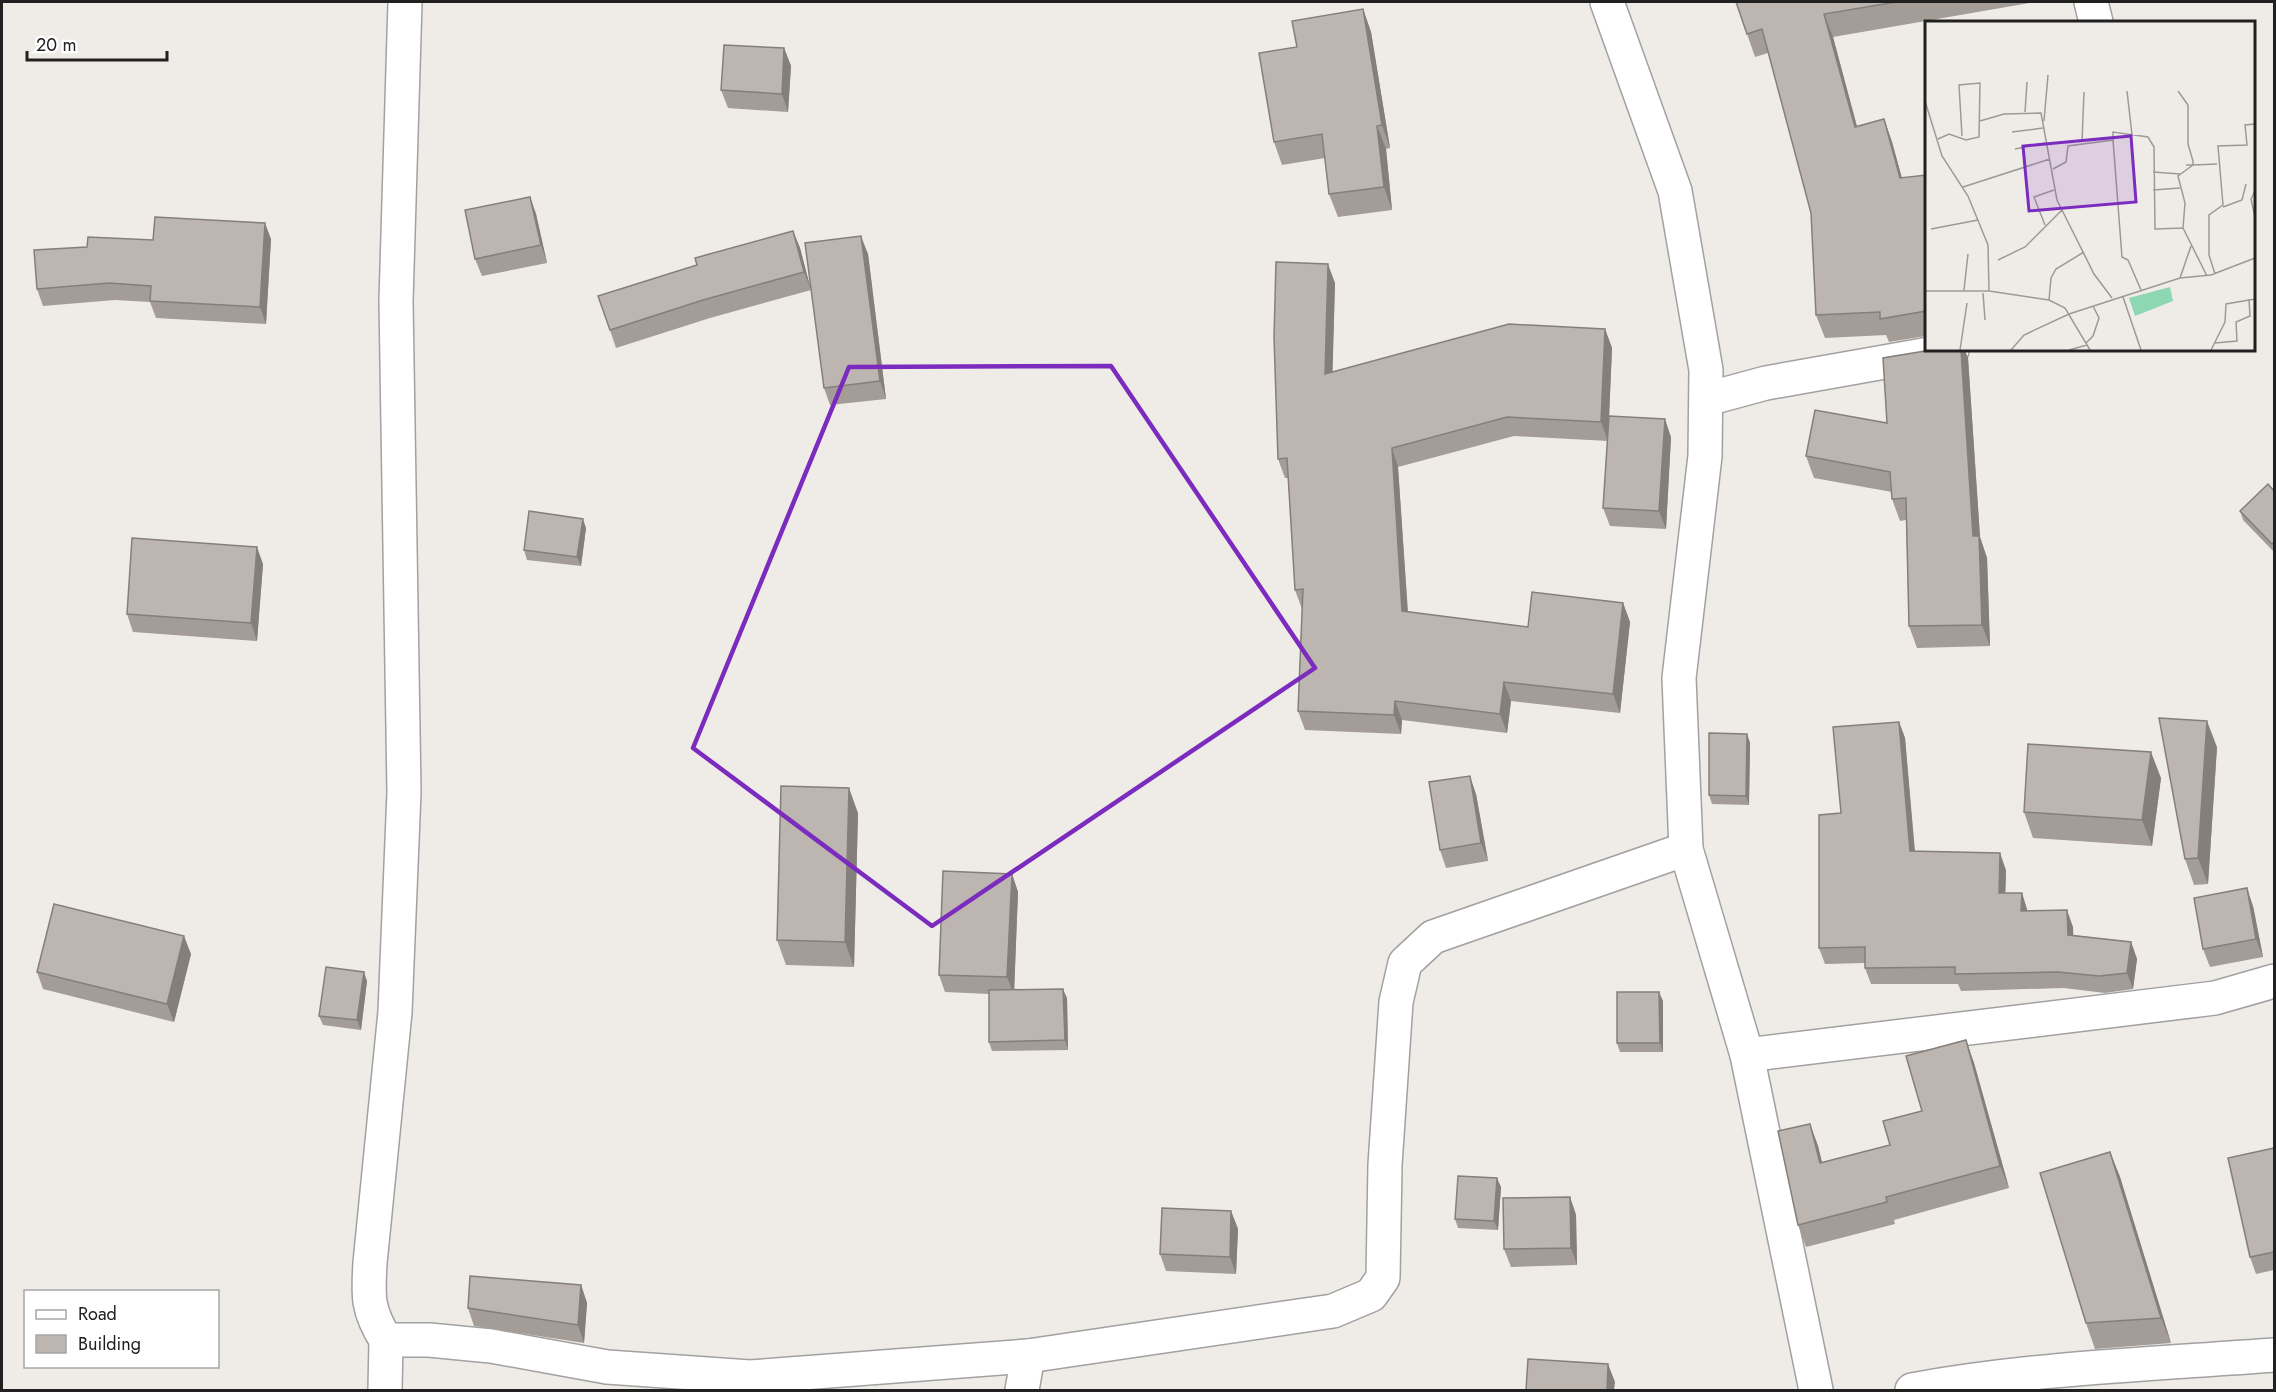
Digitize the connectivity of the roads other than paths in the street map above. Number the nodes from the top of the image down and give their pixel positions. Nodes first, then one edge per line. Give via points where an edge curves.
1 (405, 2) edge
2 (1607, 2) edge
3 (2091, 2) edge
4 (2096, 21) edge
5 (1946, 351) edge
6 (1707, 399) junction
7 (1686, 849) junction
8 (2274, 981) edge
9 (1747, 1055) junction
10 (386, 1340) junction
11 (2274, 1355) edge
12 (1028, 1356) junction
13 (385, 1390) edge
14 (1022, 1390) edge
15 (1816, 1390) edge
16 (1912, 1390) edge

1 - 10 street via 396,302 404,792 395,1012 368,1301
2 - 6 street via 1675,191 1706,370
3 - 4 street
5 - 6 street via 1766,383
6 - 7 street via 1705,456 1679,678
7 - 9 street
7 - 12 street via 1433,937 1405,963 1396,1002 1384,1165 1383,1278 1371,1295 1333,1311
8 - 9 street via 2215,998
9 - 15 street
10 - 12 street via 491,1346 607,1367 750,1377
10 - 13 street
11 - 16 street via 2100,1368
12 - 14 street

